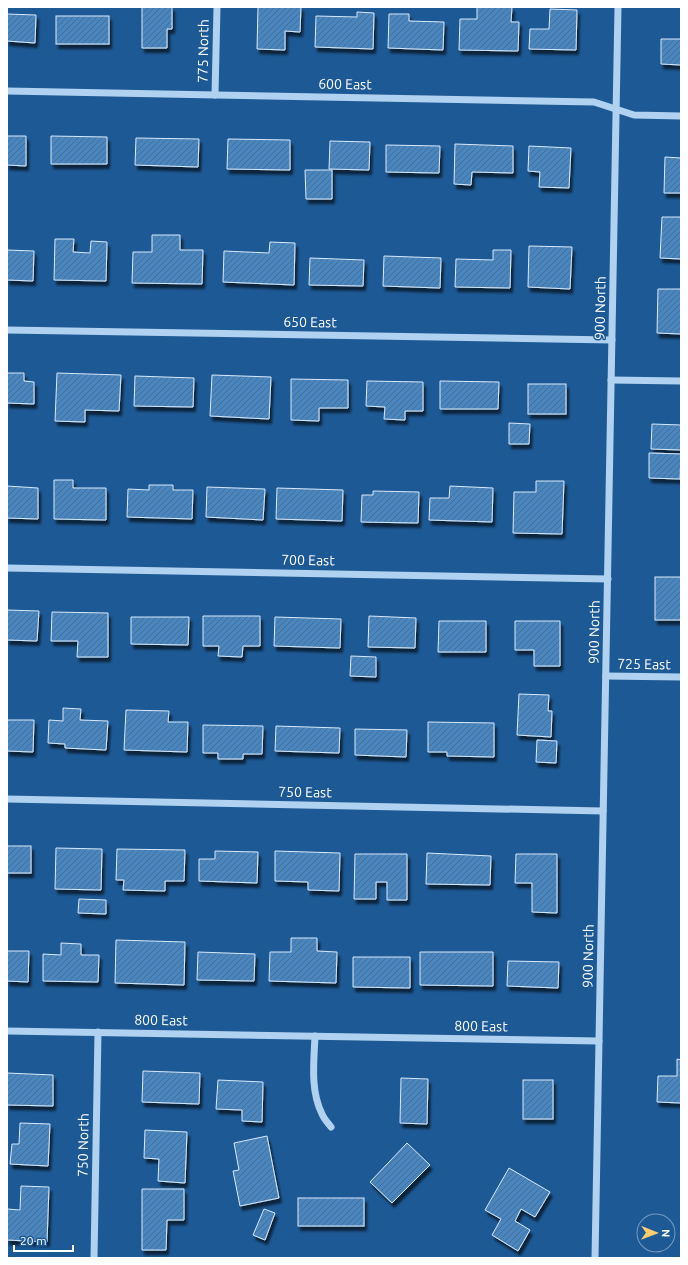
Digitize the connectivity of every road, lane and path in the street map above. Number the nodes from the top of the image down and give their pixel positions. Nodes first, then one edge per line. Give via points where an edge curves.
1 (217, 7) edge
2 (618, 7) edge
3 (7, 91) edge
4 (215, 95) junction
5 (616, 109) junction
6 (681, 116) edge
7 (7, 330) edge
8 (612, 340) junction
9 (611, 380) junction
10 (681, 381) edge
11 (7, 568) edge
12 (608, 579) junction
13 (606, 676) junction
14 (681, 677) edge
15 (7, 799) edge
16 (603, 811) junction
17 (7, 1031) edge
18 (98, 1032) junction
19 (315, 1036) junction
20 (599, 1041) junction
21 (331, 1127) dead end
22 (94, 1258) edge
23 (595, 1258) edge

1 - 4 street, 775 North
2 - 5 street, 900 North
3 - 4 street, 600 East
4 - 5 street, 600 East via 594,102
5 - 6 street, 600 East via 634,115
5 - 8 street, 900 North
7 - 8 street, 650 East
8 - 9 street, 900 North
9 - 10 street
9 - 12 street, 900 North
11 - 12 street, 700 East
12 - 13 street, 900 North
13 - 14 street, 725 East
13 - 16 street, 900 North
15 - 16 street, 750 East
16 - 20 street, 900 North
17 - 18 street, 800 East
18 - 19 street, 800 East
18 - 22 street, 750 North
19 - 20 street, 800 East
19 - 21 street via 316,1098 322,1114
20 - 23 street, 900 North

